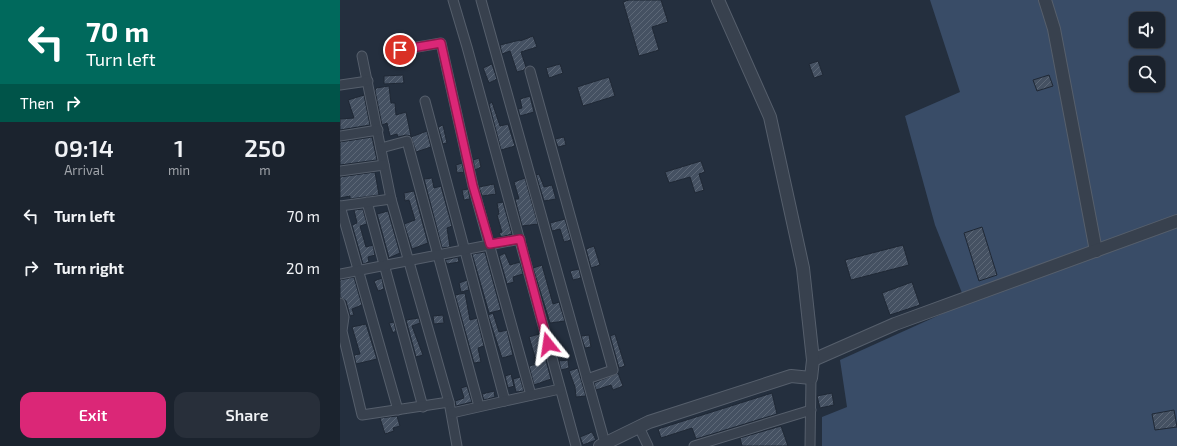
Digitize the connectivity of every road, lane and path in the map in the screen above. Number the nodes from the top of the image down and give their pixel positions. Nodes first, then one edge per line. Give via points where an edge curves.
1 (452, 0) edge
2 (481, 0) edge
3 (718, 0) edge
4 (1045, 0) edge
5 (400, 50) dead end
6 (362, 56) dead end
7 (530, 72) dead end
8 (368, 81) junction
9 (340, 85) edge
10 (425, 101) dead end
11 (378, 130) junction
12 (340, 136) edge
13 (381, 148) junction
14 (384, 165) junction
15 (340, 171) edge
16 (391, 198) junction
17 (367, 202) junction
18 (340, 206) edge
19 (1177, 221) edge
20 (520, 239) junction
21 (490, 244) junction
22 (465, 251) junction
23 (1096, 251) junction
24 (438, 256) junction
25 (410, 261) junction
26 (384, 266) junction
27 (357, 271) junction
28 (340, 274) edge
29 (340, 303) edge
30 (813, 360) junction
31 (587, 378) junction
32 (811, 378) junction
33 (560, 389) junction
34 (531, 395) junction
35 (505, 401) junction
36 (449, 402) junction
37 (423, 406) junction
38 (479, 406) junction
39 (398, 410) junction
40 (810, 410) junction
41 (452, 413) junction
42 (639, 427) junction
43 (603, 445) edge
44 (457, 446) edge
45 (576, 446) edge
46 (648, 446) edge
47 (694, 446) edge
48 (810, 446) edge

1 - 20 street
2 - 31 street
3 - 30 street via 770,117 803,268
4 - 23 street via 1054,29
5 - 21 street via 441,43 473,186
6 - 8 street
7 - 31 street via 613,370
8 - 9 street
8 - 11 street
10 - 22 street
11 - 12 street
11 - 13 street
13 - 14 street
13 - 24 street via 407,141
14 - 15 street
14 - 16 street
16 - 17 street
16 - 25 street
17 - 18 street
17 - 26 street
18 - 27 street
19 - 23 street
20 - 21 street
20 - 33 street
21 - 22 street
21 - 34 street
22 - 24 street
22 - 35 street
23 - 30 street via 895,324
24 - 25 street
24 - 38 street
25 - 26 street
25 - 36 street
26 - 27 street
26 - 37 street
27 - 28 street
27 - 39 street
29 - 39 street via 344,318 342,330 362,415
30 - 32 street
31 - 43 street
32 - 40 street
32 - 42 street via 791,376
33 - 34 street
33 - 45 street
34 - 35 street
35 - 38 street
36 - 37 street
36 - 41 street
37 - 39 street
38 - 41 street
40 - 47 street
40 - 48 street
41 - 44 street
42 - 43 street
42 - 46 street

